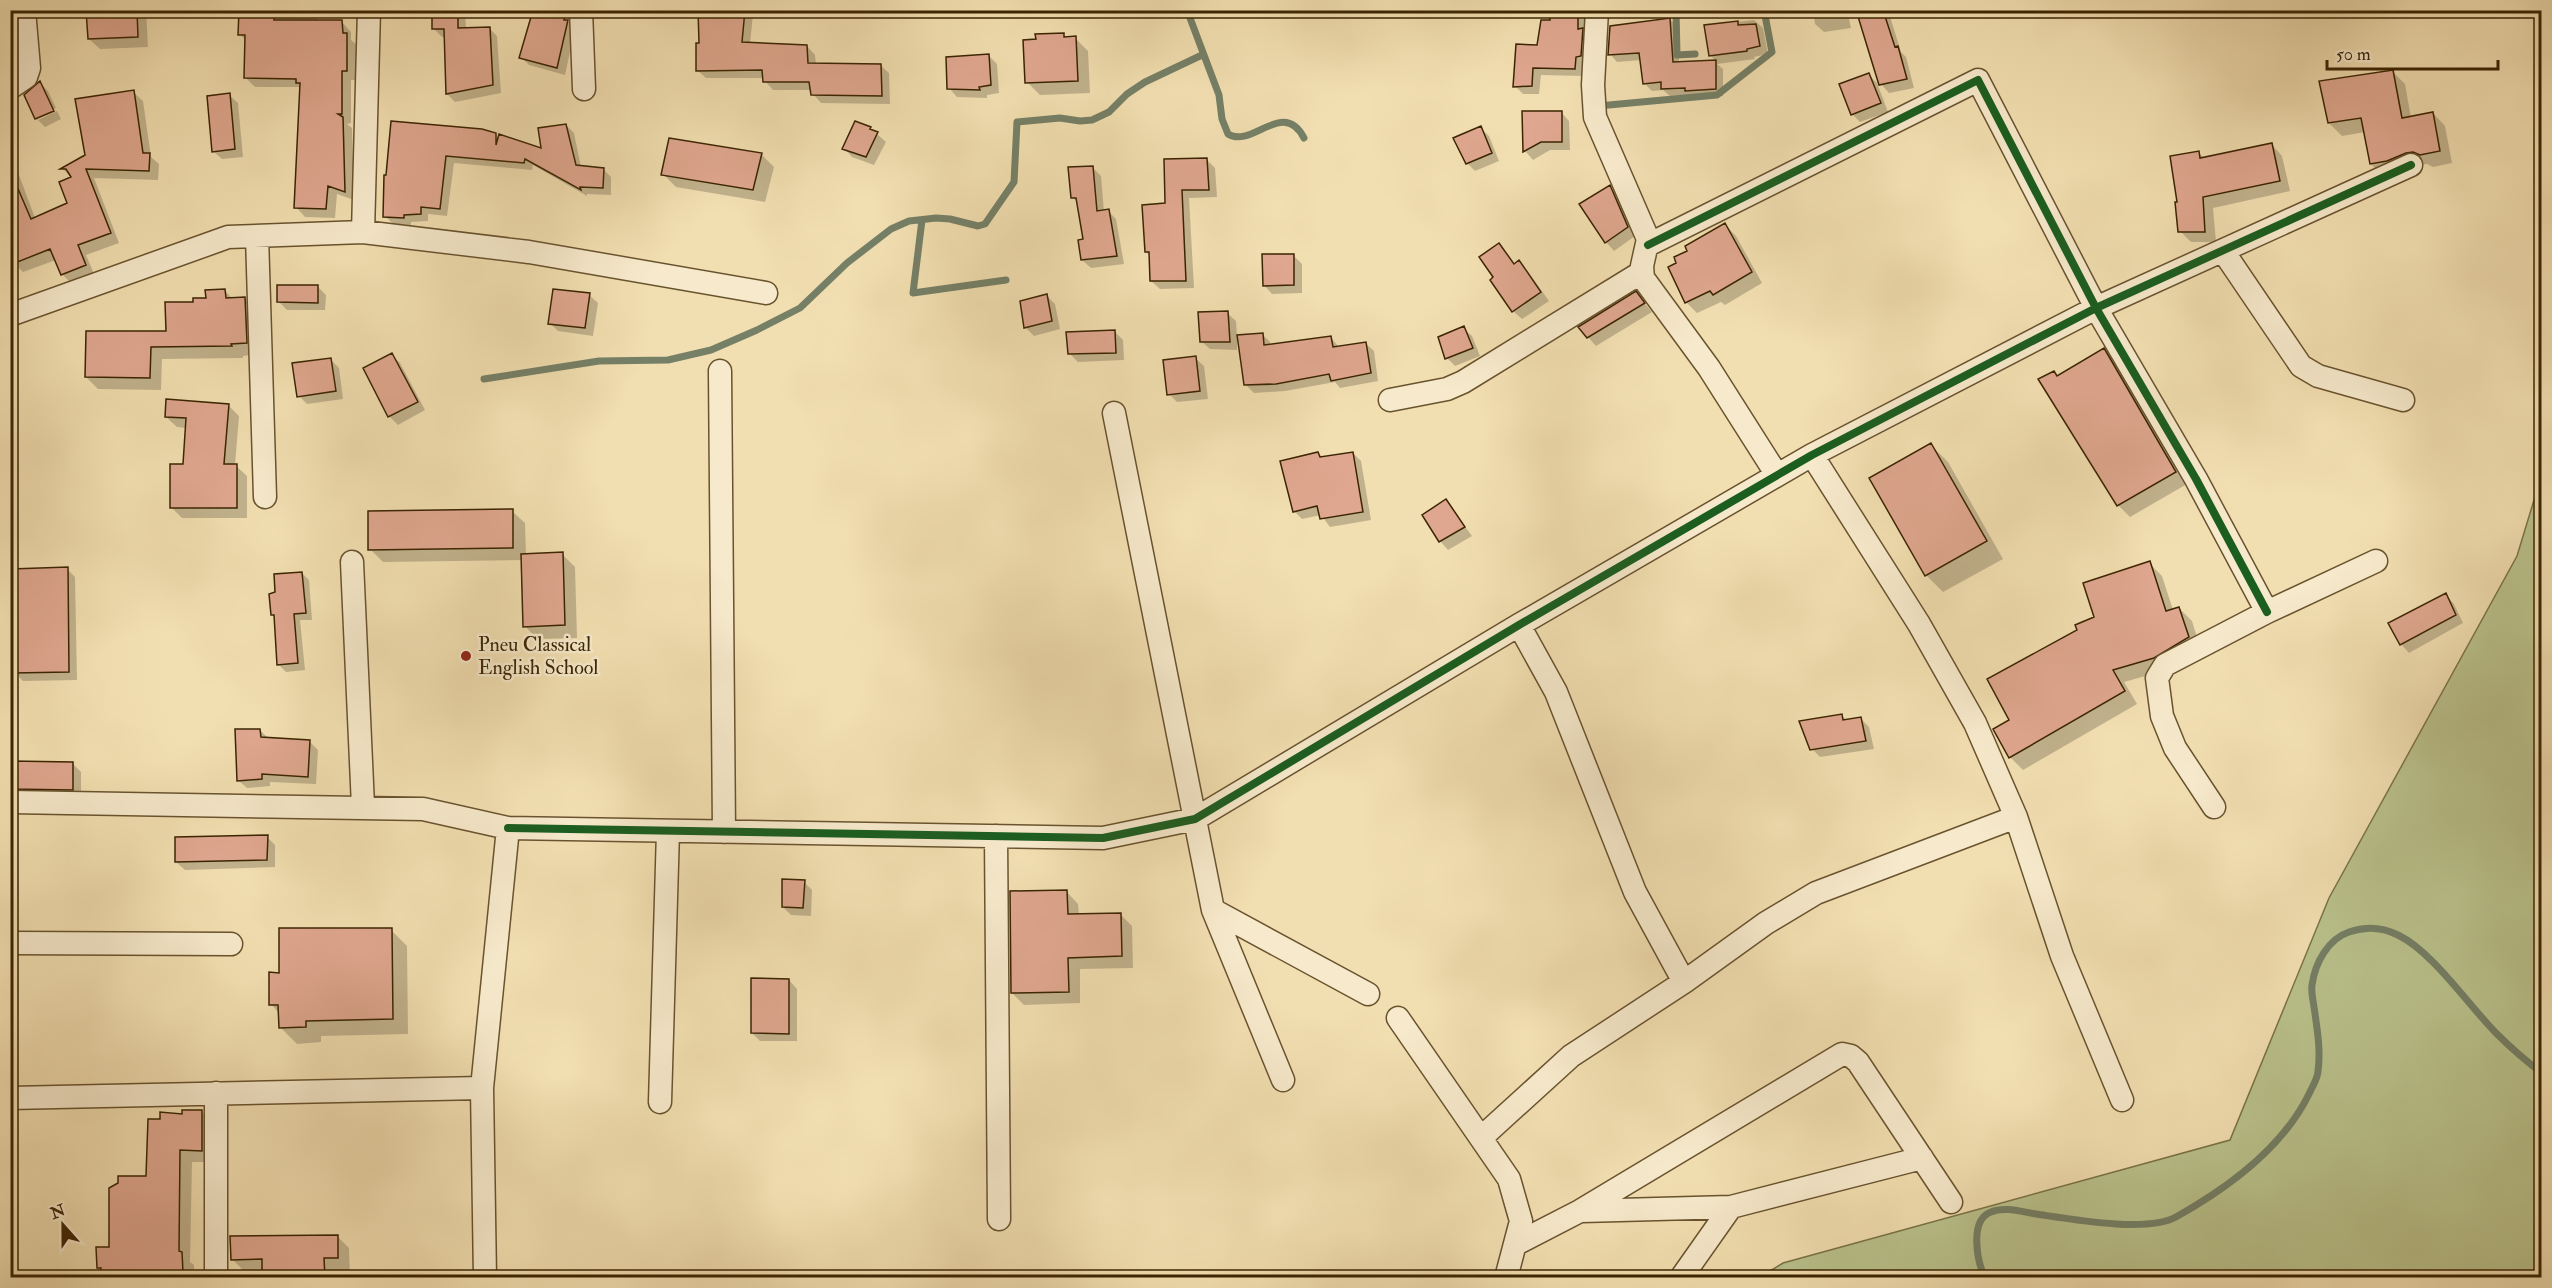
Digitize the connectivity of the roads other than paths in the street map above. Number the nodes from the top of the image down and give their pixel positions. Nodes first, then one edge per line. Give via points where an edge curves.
1 (24, 10) edge
2 (369, 10) edge
3 (581, 10) edge
4 (1597, 10) edge
5 (10, 88) edge
6 (584, 89) dead end
7 (2411, 165) dead end
8 (363, 232) junction
9 (257, 236) junction
10 (1648, 245) junction
11 (2223, 251) junction
12 (1642, 272) junction
13 (766, 293) dead end
14 (2096, 308) junction
15 (10, 315) edge
16 (720, 370) dead end
17 (1390, 400) dead end
18 (2403, 400) dead end
19 (1114, 413) dead end
20 (1812, 455) junction
21 (1777, 475) junction
22 (265, 497) dead end
23 (2376, 561) dead end
24 (352, 562) dead end
25 (2267, 612) junction
26 (1519, 625) junction
27 (10, 802) edge
28 (363, 806) junction
29 (2214, 807) dead end
30 (2016, 817) junction
31 (1195, 819) junction
32 (508, 828) junction
33 (668, 831) junction
34 (724, 832) junction
35 (996, 836) junction
36 (1213, 910) junction
37 (10, 943) edge
38 (231, 944) dead end
39 (1684, 982) junction
40 (1368, 994) dead end
41 (1398, 1018) dead end
42 (1283, 1080) dead end
43 (482, 1088) junction
44 (216, 1094) junction
45 (10, 1098) edge
46 (2122, 1100) dead end
47 (660, 1102) dead end
48 (1482, 1137) junction
49 (1922, 1158) junction
50 (1952, 1202) dead end
51 (1731, 1207) junction
52 (1580, 1211) junction
53 (999, 1219) dead end
54 (1516, 1244) junction
55 (216, 1278) edge
56 (485, 1278) edge
57 (1506, 1278) edge
58 (1681, 1278) edge

1 - 5 street via 29,68 26,77
2 - 8 street
3 - 6 street
4 - 10 street via 1595,117
7 - 11 street
8 - 9 street
8 - 13 street via 530,252
9 - 15 street via 228,237
9 - 22 street
10 - 12 street
10 - 14 street via 1978,80
11 - 14 street
11 - 18 street via 2301,366 2318,375
12 - 17 street via 1464,382
12 - 21 street
14 - 20 street
14 - 25 street
16 - 34 street
19 - 31 street
20 - 21 street
20 - 30 street via 1919,624 1975,723
21 - 26 street
23 - 25 street
24 - 28 street
25 - 29 street via 2165,664 2157,678 2162,716 2175,748
26 - 31 street
26 - 39 street via 1556,692 1635,892
27 - 28 street
28 - 32 street via 423,809
30 - 39 street via 1816,893 1766,923
30 - 46 street via 2062,956
31 - 35 street via 1103,838
31 - 36 street
32 - 33 street
32 - 43 street
33 - 34 street
33 - 47 street
34 - 35 street
35 - 53 street
36 - 40 street
36 - 42 street
37 - 38 street
39 - 48 street via 1571,1056
41 - 48 street
43 - 44 street
43 - 56 street
44 - 45 street
44 - 55 street
48 - 54 street via 1509,1179 1521,1221
49 - 50 street
49 - 51 street
49 - 52 street via 1858,1062 1842,1054
51 - 52 street
51 - 58 street
52 - 54 street
54 - 57 street

